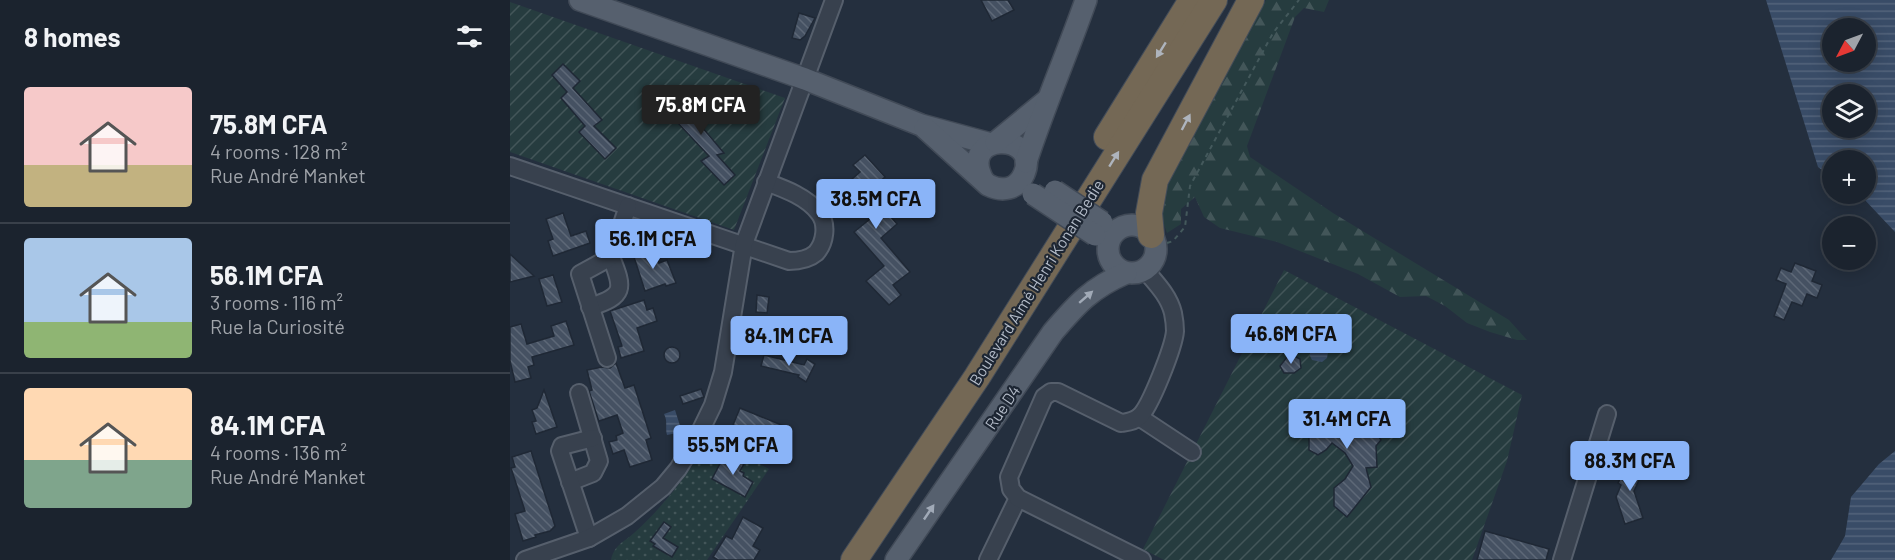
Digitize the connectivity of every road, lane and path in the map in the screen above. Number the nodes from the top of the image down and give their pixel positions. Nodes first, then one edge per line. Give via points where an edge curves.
1 (580, 0) edge
2 (834, 0) edge
3 (1086, 0) edge
4 (1192, 0) edge
5 (1214, 0) edge
6 (1251, 0) edge
7 (1299, 0) edge
8 (805, 79) junction
9 (1046, 101) junction
10 (921, 125) junction
11 (994, 143) junction
12 (510, 166) edge
13 (1031, 177) junction
14 (983, 180) junction
15 (766, 182) junction
16 (628, 206) junction
17 (1106, 233) junction
18 (1153, 241) junction
19 (744, 244) junction
20 (611, 257) junction
21 (1135, 271) junction
22 (590, 307) junction
23 (607, 358) dead end
24 (579, 393) dead end
25 (1607, 414) dead end
26 (1139, 417) junction
27 (593, 438) junction
28 (1192, 452) dead end
29 (570, 482) junction
30 (1018, 498) junction
31 (589, 538) junction
32 (525, 560) edge
33 (836, 560) edge
34 (854, 560) edge
35 (896, 560) edge
36 (988, 560) edge
37 (1142, 560) edge
38 (1562, 560) edge

1 - 8 main road
2 - 8 street
3 - 9 main road
4 -> 33 highway, Boulevard Aimé Henri Konan Bedie via 962,370
34 -> 5 highway, Boulevard Aimé Henri Konan Bedie via 976,377
18 -> 6 highway via 1149,213 1155,180
7 - 18 path via 1274,33 1190,186 1185,227 1173,241
8 - 10 main road
8 - 15 street
9 - 11 main road
9 - 13 main road
10 - 11 main road
10 - 14 main road
11 - 13 main road via 1018,148
11 - 14 main road via 979,157
12 - 16 street
13 - 14 main road via 1011,188 996,189
13 - 17 main road, bridge
15 - 19 street
15 - 19 street via 811,204 821,215 823,242 815,253 801,261 789,261
16 - 19 street
16 - 20 street
17 - 18 main road via 1128,225 1141,227
17 - 21 main road via 1111,261 1120,270
18 - 21 main road via 1154,260
19 - 31 street via 723,372 696,440 678,469 648,501
20 - 22 street via 620,287 613,298
20 - 22 street via 580,274
21 - 26 street via 1167,299 1175,331 1172,348
35 -> 21 main road, Rue D4 via 1053,332 1104,283
22 - 23 street
24 - 27 street
25 - 38 street
26 - 28 street
26 - 30 street via 1121,423 1051,392 1044,397 1009,477
27 - 29 street via 597,468
27 - 29 street via 560,448
29 - 31 street
30 - 36 street
30 - 37 street
31 - 32 street

